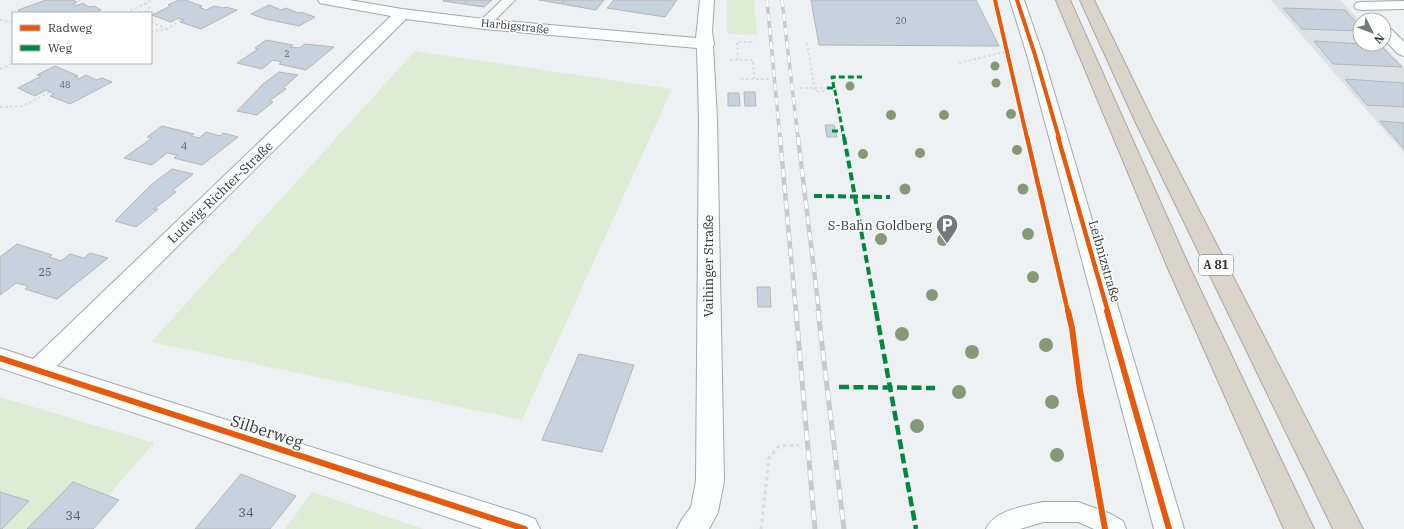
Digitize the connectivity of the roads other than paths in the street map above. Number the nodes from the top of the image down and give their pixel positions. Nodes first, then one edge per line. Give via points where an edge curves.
1 (325, 0) edge
2 (509, 0) edge
3 (707, 0) edge
4 (1017, 0) edge
5 (1063, 0) edge
6 (1087, 0) edge
7 (355, 2) edge
8 (1358, 3) edge
9 (1404, 5) edge
10 (1366, 12) edge
11 (402, 14) junction
12 (484, 24) junction
13 (1392, 38) edge
14 (706, 44) junction
15 (1404, 51) edge
16 (0, 358) edge
17 (38, 369) junction
18 (525, 529) edge
19 (692, 529) edge
20 (997, 529) edge
21 (1115, 529) edge
22 (1169, 529) edge
23 (1299, 529) edge
24 (1348, 529) edge

1 - 7 street, Harbigstraße
2 - 12 lane
3 - 14 street, Vaihinger Straße via 704,32
4 - 22 street, Leibnizstraße via 1037,62
5 - 23 highway, A 81 via 1102,93
6 - 24 highway, A 81 via 1148,130
7 - 11 street, Harbigstraße
8 - 9 street
8 - 10 street
11 - 12 street, Harbigstraße
11 - 17 street, Ludwig-Richter-Straße
12 - 14 street, Harbigstraße
13 - 15 street
14 - 19 street, Vaihinger Straße via 710,481 704,512
16 - 17 street, Silberweg
17 - 18 street, Silberweg
20 - 21 lane via 1014,520 1043,512 1078,512

